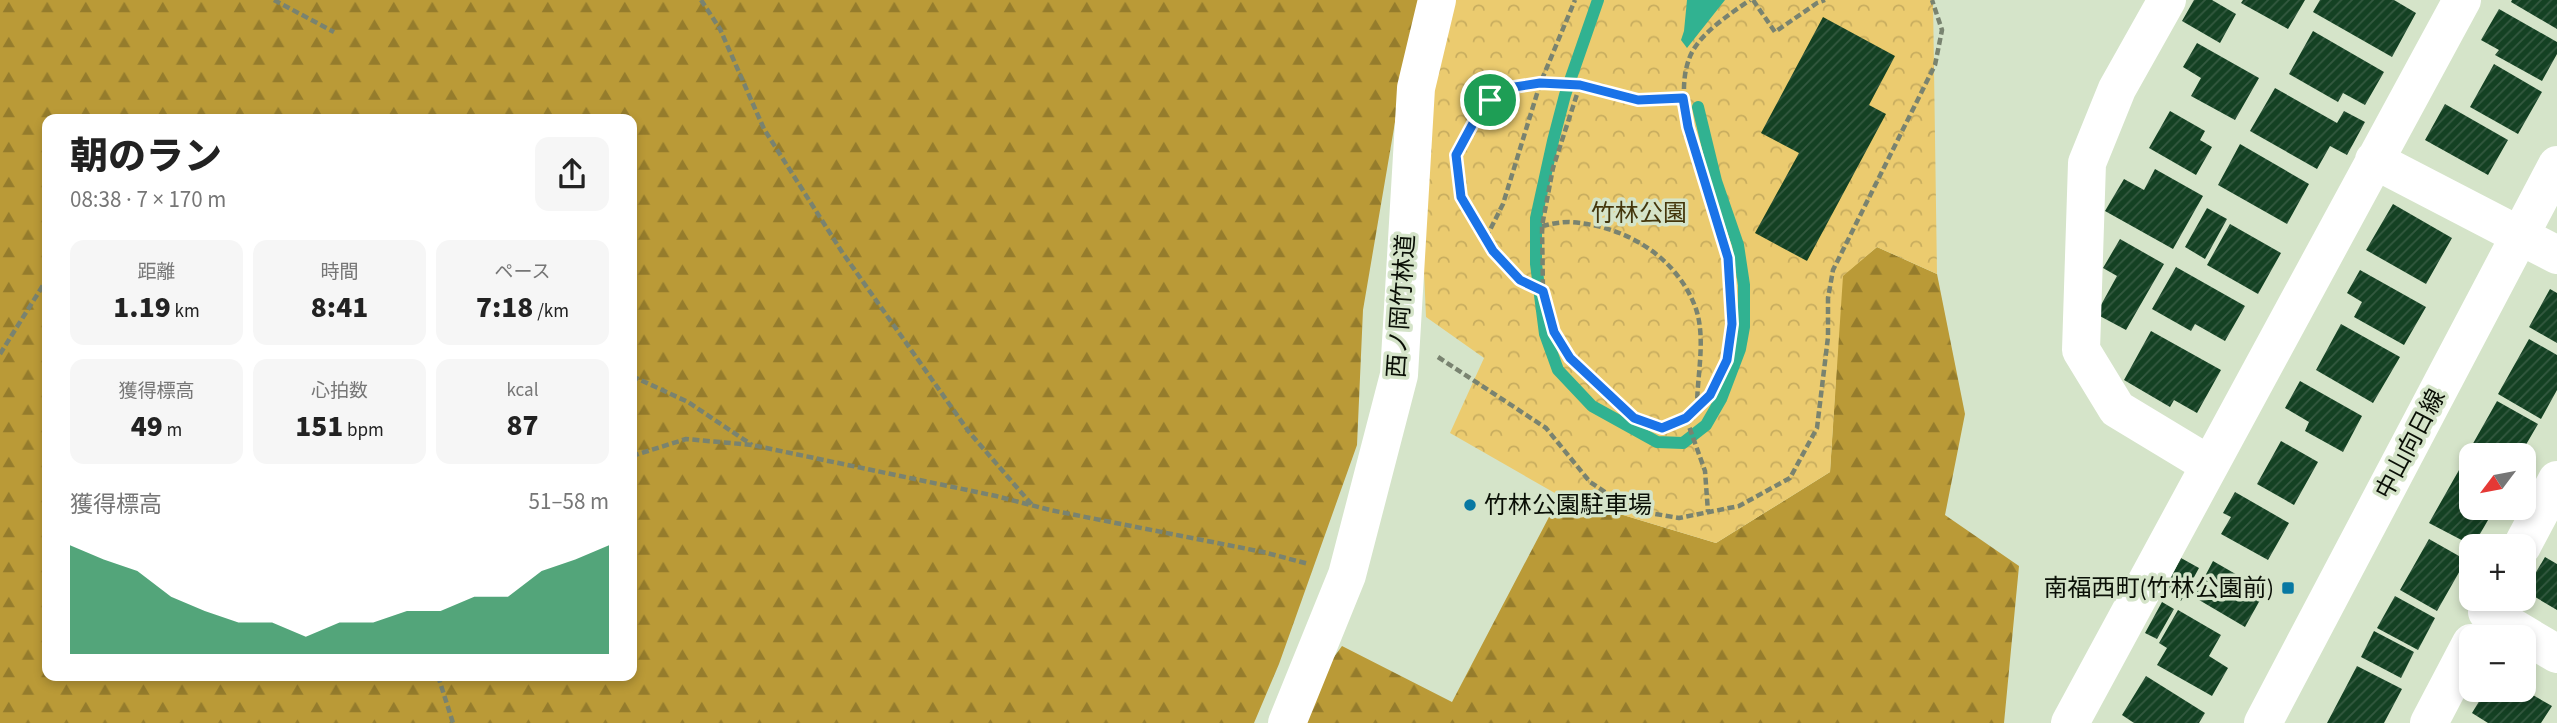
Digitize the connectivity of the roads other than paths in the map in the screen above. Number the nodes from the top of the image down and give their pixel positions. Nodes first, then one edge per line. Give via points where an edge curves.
1 (1437, 0) edge
2 (2167, 0) edge
3 (2462, 0) edge
4 (2374, 160) junction
5 (2557, 165) edge
6 (2520, 234) junction
7 (2557, 255) edge
8 (2208, 464) junction
9 (2557, 480) edge
10 (2528, 534) edge
11 (2482, 623) edge
12 (2557, 654) edge
13 (1287, 723) edge
14 (2070, 723) edge
15 (2263, 723) edge
16 (2430, 723) edge

1 - 13 street, 西ノ岡竹林道 via 1416,88 1399,375 1347,575
2 - 8 street via 2117,89 2087,163 2081,350 2117,409
3 - 4 street
4 - 6 street
4 - 8 street
5 - 6 street, 中山向日線
6 - 7 street
6 - 15 street, 中山向日線
8 - 14 street
9 - 10 street
11 - 12 street
11 - 16 street

